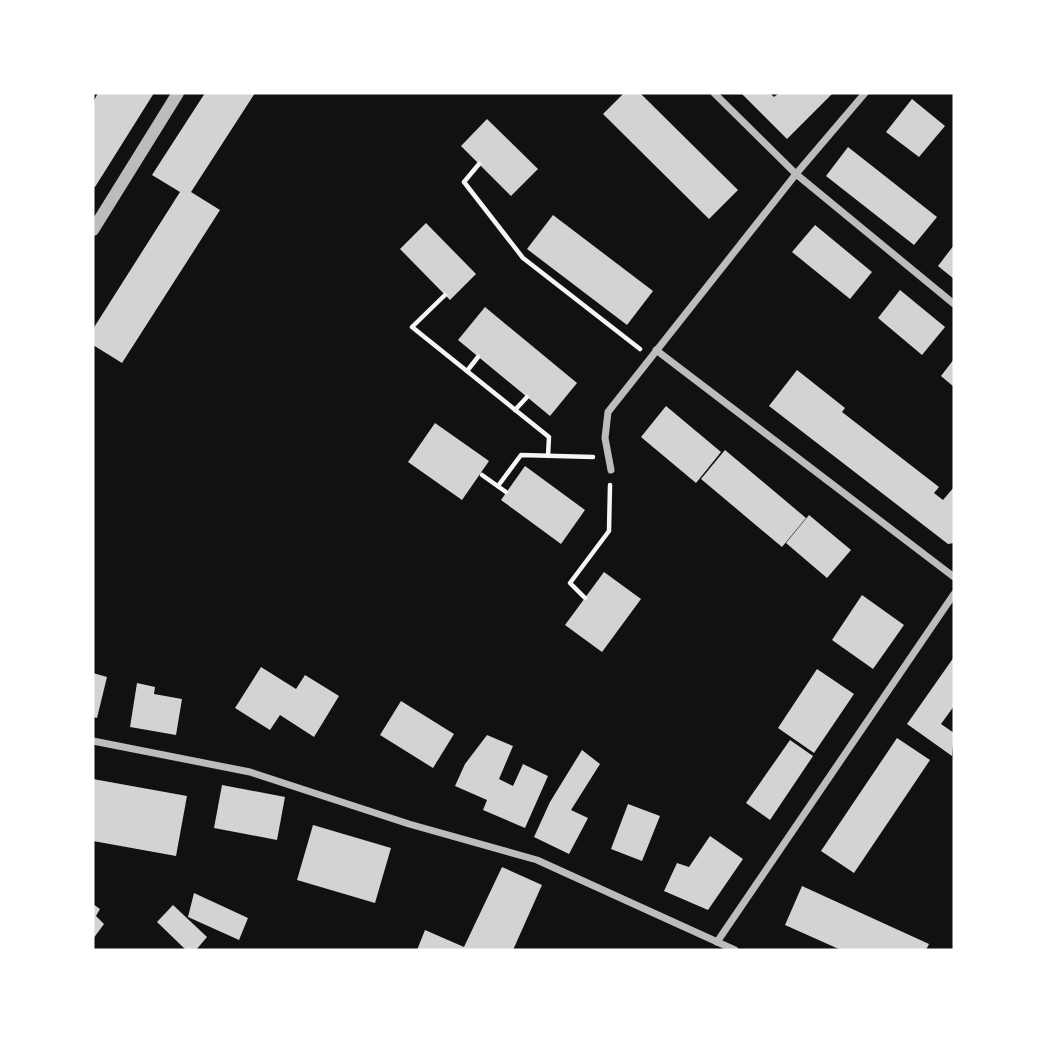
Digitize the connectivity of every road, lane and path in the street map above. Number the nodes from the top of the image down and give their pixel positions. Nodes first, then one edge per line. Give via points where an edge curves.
1 (178, 93) edge
2 (714, 93) edge
3 (865, 93) edge
4 (479, 164) dead end
5 (796, 174) junction
6 (93, 230) edge
7 (550, 266) dead end
8 (544, 274) junction
9 (445, 295) dead end
10 (954, 304) edge
11 (656, 349) junction
12 (478, 357) dead end
13 (650, 357) junction
14 (467, 372) junction
15 (527, 397) dead end
16 (516, 410) junction
17 (548, 456) junction
18 (609, 457) junction
19 (611, 471) joint
20 (482, 475) dead end
21 (498, 486) junction
22 (506, 492) dead end
23 (954, 577) edge
24 (954, 594) edge
25 (585, 597) dead end
26 (93, 741) edge
27 (717, 942) junction
28 (735, 950) edge

1 - 6 street
2 - 5 street
3 - 5 street
4 - 8 path via 464,182 523,258
5 - 10 street
5 - 11 street
7 - 8 path
8 - 13 path
9 - 14 path via 412,327
11 - 13 street
11 - 23 street
12 - 14 path
13 - 18 street via 608,412 605,438
14 - 16 path
15 - 16 path
16 - 17 path via 549,437
17 - 18 path
17 - 21 path via 521,455
18 - 19 street
19 - 25 path via 609,531 570,583
20 - 21 path
21 - 22 path
24 - 27 street
26 - 27 street via 250,772 537,860
27 - 28 street

